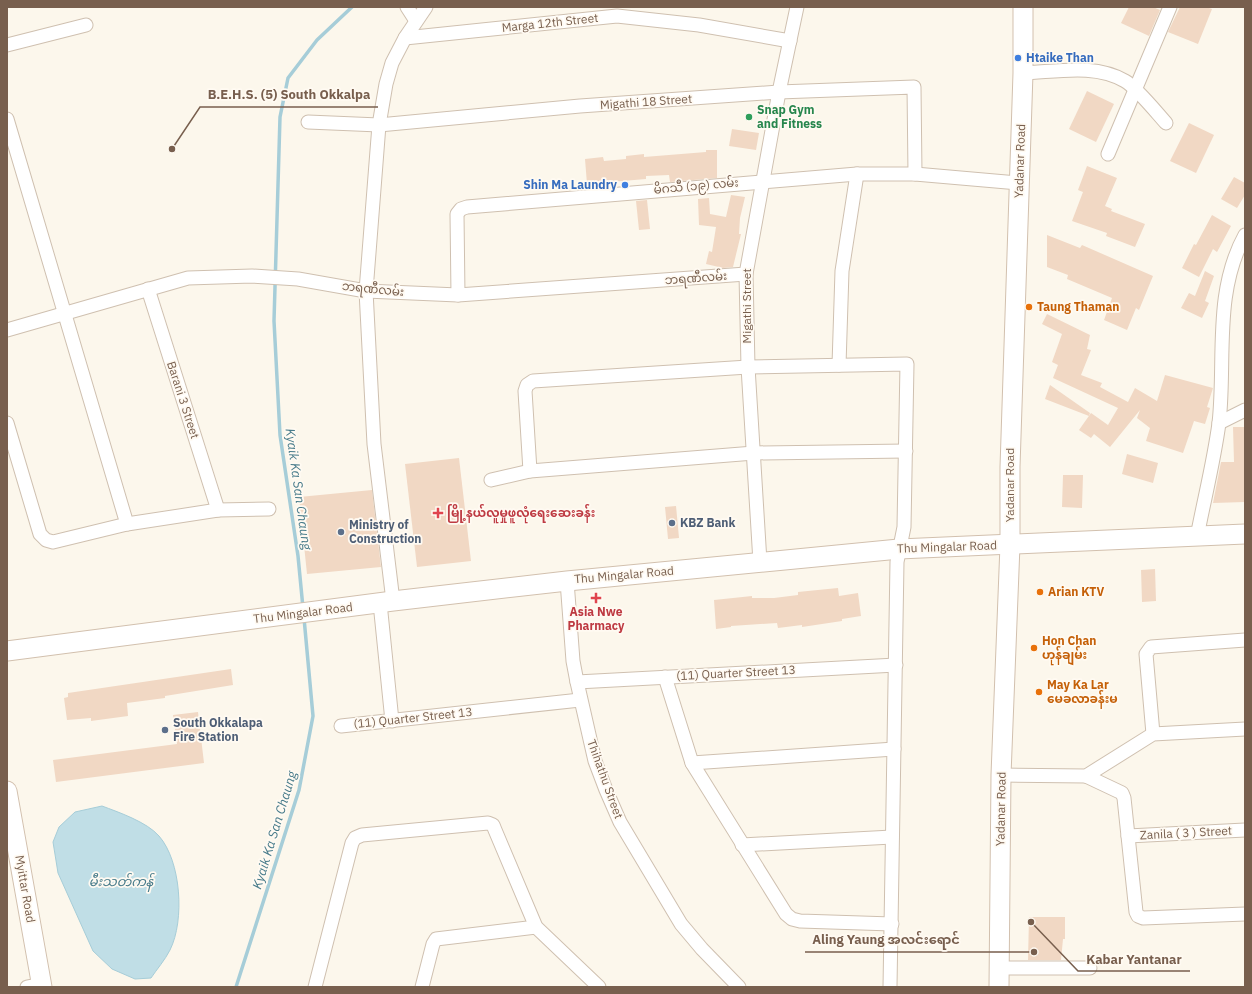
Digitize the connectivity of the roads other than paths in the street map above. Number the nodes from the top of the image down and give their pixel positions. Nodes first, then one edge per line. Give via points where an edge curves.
1 (407, 7) edge
2 (426, 7) edge
3 (797, 7) edge
4 (1023, 7) edge
5 (1170, 7) edge
6 (618, 12) edge
7 (416, 21) junction
8 (86, 25) dead end
9 (405, 38) junction
10 (790, 41) junction
11 (7, 45) edge
12 (1023, 73) junction
13 (1136, 91) junction
14 (779, 92) junction
15 (7, 119) edge
16 (308, 122) dead end
17 (1166, 123) dead end
18 (379, 125) junction
19 (1108, 154) dead end
20 (857, 174) junction
21 (915, 174) junction
22 (763, 180) junction
23 (1019, 183) junction
24 (1243, 243) edge
25 (746, 274) junction
26 (148, 289) junction
27 (366, 291) junction
28 (458, 295) junction
29 (65, 313) junction
30 (7, 330) edge
31 (839, 365) junction
32 (748, 367) junction
33 (1245, 410) edge
34 (7, 423) edge
35 (1219, 423) junction
36 (906, 451) junction
37 (754, 453) junction
38 (530, 471) junction
39 (491, 480) dead end
40 (269, 509) dead end
41 (218, 510) junction
42 (126, 524) junction
43 (1245, 534) edge
44 (1197, 537) junction
45 (1010, 545) junction
46 (899, 549) junction
47 (760, 562) junction
48 (567, 581) junction
49 (387, 602) junction
50 (1245, 640) edge
51 (7, 651) edge
52 (896, 665) junction
53 (665, 677) junction
54 (577, 682) junction
55 (580, 700) junction
56 (392, 721) junction
57 (341, 726) dead end
58 (1245, 729) edge
59 (1153, 734) junction
60 (894, 749) junction
61 (692, 763) junction
62 (1001, 775) junction
63 (1086, 776) junction
64 (7, 791) edge
65 (1245, 830) edge
66 (1128, 836) junction
67 (892, 837) junction
68 (742, 844) junction
69 (1245, 914) edge
70 (892, 924) junction
71 (536, 927) junction
72 (999, 968) junction
73 (1090, 968) dead end
74 (37, 986) edge
75 (315, 987) edge
76 (422, 987) edge
77 (598, 987) edge
78 (739, 987) edge
79 (890, 987) edge
80 (999, 987) edge

1 - 7 street
2 - 7 street
3 - 10 street, Migathi Street
4 - 12 main road, Yadanar Road
5 - 13 street
6 - 9 street, Marga 12th Street
6 - 10 street, Marga 12th Street
7 - 9 street
8 - 11 street
9 - 18 street via 392,63
10 - 14 street, Migathi Street
12 - 13 street via 1101,72 1126,82
12 - 23 main road, Yadanar Road
13 - 17 street
13 - 19 street
14 - 18 street, Migathi 18 Street via 580,106
14 - 21 street, Migathi 18 Street via 914,87
14 - 22 street, Migathi Street
15 - 29 street
16 - 18 street, Migathi 18 Street
18 - 27 street
20 - 21 street, မိဂသီ (၁၉) လမ်း
20 - 22 street, မိဂသီ (၁၉) လမ်း
20 - 31 street via 842,264
21 - 23 street, မိဂသီ (၁၉) လမ်း
22 - 25 street, Migathi Street
22 - 28 street, မိဂသီ (၁၉) လမ်း via 461,209 457,214
23 - 45 main road, Yadanar Road
24 - 35 street via 1226,289
25 - 28 street, ဘရဏီလမ်း
25 - 32 street, Migathi Street
26 - 27 street, ဘရဏီလမ်း via 188,278 252,276 298,279
26 - 29 street, ဘရဏီလမ်း
26 - 41 street, Barani 3 Street
27 - 28 street, ဘရဏီလမ်း
27 - 49 street via 374,444
29 - 30 street, ဘရဏီလမ်း
29 - 42 street
31 - 32 street
31 - 36 street via 907,364
32 - 37 street, Migathi Street
32 - 38 street via 533,381 527,385 525,391
33 - 35 street
34 - 42 street via 40,534 46,540 53,542
35 - 44 street
36 - 37 street
36 - 46 street via 904,527
37 - 38 street
37 - 47 street, Migathi Street
38 - 39 street
40 - 41 street
41 - 42 street
43 - 44 main road, Thu Mingalar Road
44 - 45 main road, Thu Mingalar Road
45 - 46 main road, Thu Mingalar Road
45 - 62 main road, Yadanar Road
46 - 47 main road, Thu Mingalar Road
46 - 52 street
47 - 48 main road, Thu Mingalar Road
48 - 49 main road, Thu Mingalar Road
48 - 54 street, Thihathu Street via 572,661
49 - 51 main road, Thu Mingalar Road
49 - 56 street
50 - 59 street via 1151,647 1148,650 1146,654
52 - 53 street, (11) Quarter Street 13
52 - 60 street
53 - 54 street, (11) Quarter Street 13
53 - 61 street
54 - 55 street, Thihathu Street
55 - 56 street, (11) Quarter Street 13
55 - 78 street, Thihathu Street via 595,761 620,822 681,924
56 - 57 street, (11) Quarter Street 13
58 - 59 street
59 - 63 street
60 - 61 street
60 - 67 street
61 - 68 street
62 - 63 street
62 - 72 main road, Yadanar Road
63 - 66 street via 1122,793
64 - 74 main road, Myittar Road
65 - 66 street, Zanila ( 3 ) Street
66 - 69 street via 1138,916 1143,918
67 - 68 street
67 - 70 street
68 - 70 street via 786,914 792,919
70 - 79 street
71 - 75 street via 493,826 488,823 362,835 355,838 352,843
71 - 76 street via 436,939
71 - 77 street
72 - 73 street
72 - 80 main road, Yadanar Road

